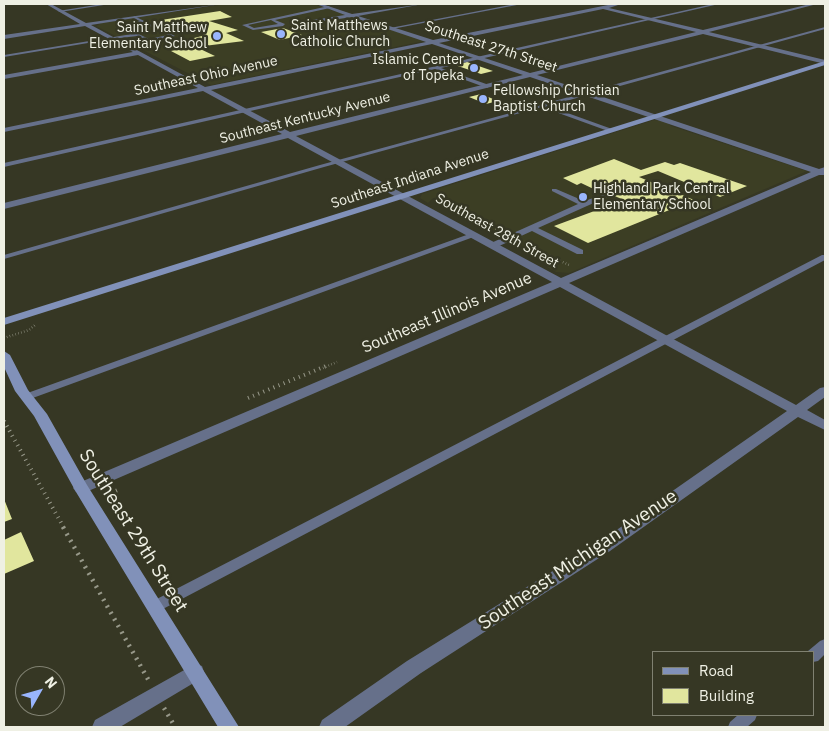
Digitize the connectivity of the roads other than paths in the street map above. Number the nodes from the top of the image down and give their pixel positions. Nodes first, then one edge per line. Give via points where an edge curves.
1 (14, 4) edge
2 (48, 4) edge
3 (108, 4) edge
4 (219, 4) edge
5 (318, 4) edge
6 (421, 4) edge
7 (520, 4) edge
8 (586, 4) edge
9 (619, 4) edge
10 (717, 4) edge
11 (815, 4) edge
12 (4, 5) edge
13 (329, 7) junction
14 (601, 7) junction
15 (60, 10) junction
16 (354, 15) junction
17 (134, 17) junction
18 (649, 19) junction
19 (273, 20) junction
20 (144, 22) junction
21 (86, 24) junction
22 (283, 25) junction
23 (293, 25) joint
24 (392, 28) junction
25 (825, 28) edge
26 (703, 32) junction
27 (136, 35) junction
28 (4, 37) edge
29 (112, 38) junction
30 (148, 40) junction
31 (434, 42) junction
32 (124, 45) junction
33 (761, 46) junction
34 (139, 53) junction
35 (4, 56) edge
36 (482, 58) junction
37 (825, 62) edge
38 (436, 68) junction
39 (533, 74) junction
40 (4, 77) edge
41 (487, 86) junction
42 (207, 89) junction
43 (590, 94) junction
44 (544, 106) junction
45 (245, 109) junction
46 (656, 116) junction
47 (4, 130) edge
48 (610, 130) junction
49 (292, 135) junction
50 (340, 161) junction
51 (4, 165) edge
52 (823, 171) edge
53 (554, 190) dead end
54 (403, 196) junction
55 (603, 197) dead end
56 (584, 204) junction
57 (4, 206) edge
58 (533, 228) junction
59 (475, 235) junction
60 (494, 245) junction
61 (580, 252) dead end
62 (4, 257) edge
63 (825, 257) edge
64 (561, 282) junction
65 (4, 322) edge
66 (667, 340) junction
67 (4, 355) edge
68 (825, 391) edge
69 (26, 397) junction
70 (796, 410) junction
71 (825, 426) edge
72 (81, 488) junction
73 (156, 606) junction
74 (825, 645) edge
75 (814, 655) edge
76 (195, 672) junction
77 (748, 716) edge
78 (102, 727) edge
79 (229, 727) edge
80 (329, 727) edge
81 (736, 727) edge

1 - 12 street
2 - 15 street, Southeast 28th Street
3 - 15 lane
4 - 17 street
5 - 13 street, Southeast 27th Street
6 - 16 street
7 - 24 lane
8 - 14 street
9 - 14 street, Southeast Ohio Avenue
10 - 18 lane
11 - 26 street, Southeast Kentucky Avenue
13 - 16 street, Southeast 27th Street
13 - 19 lane
14 - 18 street
14 - 31 street, Southeast Ohio Avenue
15 - 21 street, Southeast 28th Street
16 - 23 street
16 - 24 street, Southeast 27th Street
17 - 20 lane
17 - 21 street
18 - 26 street
18 - 36 lane
19 - 22 lane
19 - 22 lane via 244,25 253,29
20 - 27 lane via 119,26
20 - 30 lane via 173,36
21 - 28 street
21 - 29 street, Southeast 28th Street
22 - 23 lane
24 - 31 street, Southeast 27th Street
25 - 33 lane
26 - 33 street
26 - 39 street, Southeast Kentucky Avenue
27 - 29 lane
27 - 30 lane
29 - 32 street, Southeast 28th Street
29 - 35 lane
30 - 32 lane
31 - 36 street, Southeast 27th Street
31 - 42 street, Southeast Ohio Avenue
32 - 34 street, Southeast 28th Street
33 - 37 street
33 - 43 lane
34 - 40 street
34 - 42 street, Southeast 28th Street
36 - 38 lane
36 - 39 street, Southeast 27th Street
37 - 46 street, Southeast Indiana Avenue
38 - 41 lane
38 - 45 lane
39 - 41 street, Southeast Kentucky Avenue
39 - 43 street, Southeast 27th Street
41 - 49 street, Southeast Kentucky Avenue
42 - 45 street, Southeast 28th Street
42 - 47 street, Southeast Ohio Avenue
43 - 44 lane
43 - 46 street, Southeast 27th Street
44 - 48 lane
44 - 50 lane
45 - 49 street, Southeast 28th Street
45 - 51 lane
46 - 48 street, Southeast Indiana Avenue
46 - 52 street, Southeast 27th Street
48 - 54 street, Southeast Indiana Avenue
49 - 50 street, Southeast 28th Street
49 - 57 street, Southeast Kentucky Avenue
50 - 54 street, Southeast 28th Street
50 - 62 lane
52 - 64 street, Southeast Illinois Avenue
53 - 56 lane
54 - 59 street, Southeast 28th Street
54 - 65 street, Southeast Indiana Avenue
55 - 56 lane
56 - 58 lane
58 - 60 lane
58 - 61 lane
59 - 60 street, Southeast 28th Street
59 - 69 lane
60 - 64 street, Southeast 28th Street
63 - 66 lane
64 - 66 street, Southeast 28th Street
64 - 72 street, Southeast Illinois Avenue
66 - 70 street, Southeast 28th Street
66 - 73 lane
67 - 69 street, Southeast 29th Street
68 - 70 street, Southeast Michigan Avenue
69 - 72 street, Southeast 29th Street via 40,414
70 - 71 street, Southeast 28th Street
70 - 80 street, Southeast Michigan Avenue via 604,547 414,667
72 - 73 street, Southeast 29th Street
73 - 76 street, Southeast 29th Street
74 - 75 lane
76 - 78 street
76 - 79 street, Southeast 29th Street
77 - 81 lane

